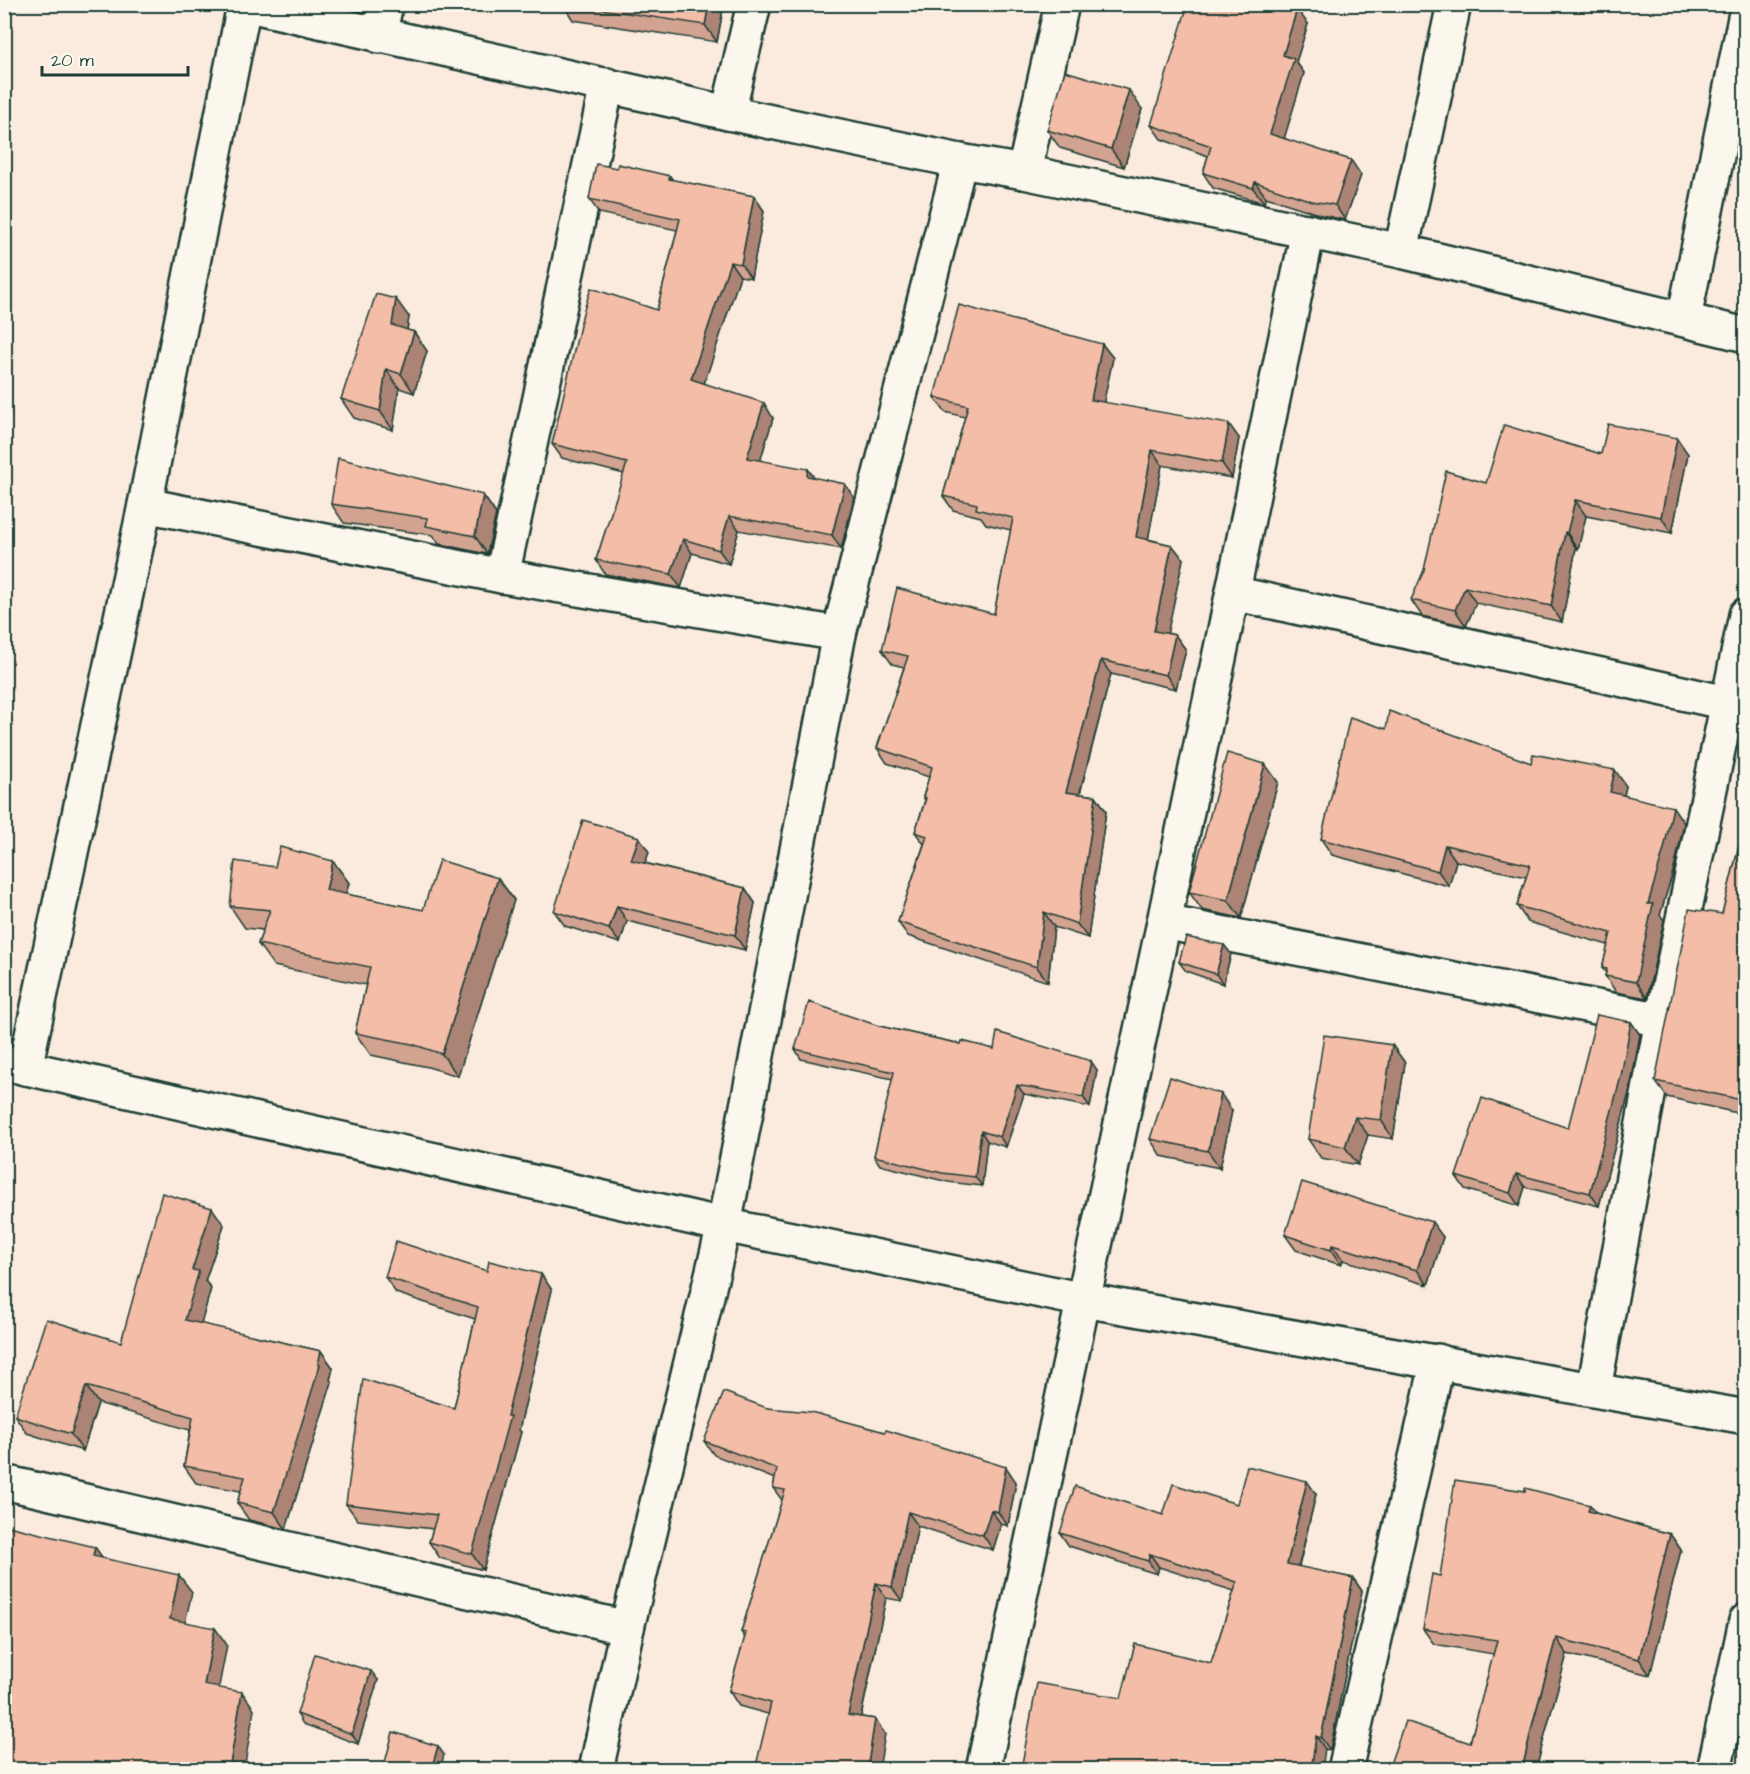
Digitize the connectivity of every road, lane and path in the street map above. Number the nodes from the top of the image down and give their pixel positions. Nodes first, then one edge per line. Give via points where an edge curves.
1 (244, 4) edge
2 (386, 4) edge
3 (754, 4) edge
4 (1062, 4) edge
5 (1454, 4) edge
6 (1746, 13) edge
7 (379, 36) junction
8 (607, 86) junction
9 (728, 113) junction
10 (960, 161) junction
11 (1024, 172) junction
12 (1308, 231) junction
13 (1401, 251) junction
14 (1684, 320) junction
15 (1746, 335) edge
16 (145, 505) junction
17 (502, 576) junction
18 (1233, 593) junction
19 (1746, 615) edge
20 (839, 634) junction
21 (1727, 703) junction
22 (1164, 922) junction
23 (1662, 1020) junction
24 (15, 1065) edge
25 (724, 1225) junction
26 (1084, 1300) junction
27 (1438, 1361) junction
28 (1594, 1389) junction
29 (1746, 1417) edge
30 (4, 1482) edge
31 (1746, 1621) edge
32 (627, 1628) junction
33 (596, 1770) edge
34 (983, 1770) edge
35 (1345, 1770) edge
36 (1714, 1770) edge

1 - 7 street
1 - 16 street
2 - 7 street
3 - 9 street
4 - 11 street
5 - 13 street
6 - 14 street
7 - 8 street
8 - 9 street
8 - 17 street
9 - 10 street
10 - 11 street
10 - 20 street
11 - 12 street
12 - 13 street
12 - 18 street
13 - 14 street
14 - 15 street
16 - 17 street
16 - 24 street
17 - 20 street
18 - 21 street
18 - 22 street
19 - 21 street
20 - 25 street
21 - 23 street
22 - 23 street
22 - 26 street
23 - 28 street
24 - 25 street
25 - 26 street
25 - 32 street
26 - 27 street
26 - 34 street
27 - 28 street
27 - 35 street
28 - 29 street
30 - 32 street
31 - 36 street
32 - 33 street

